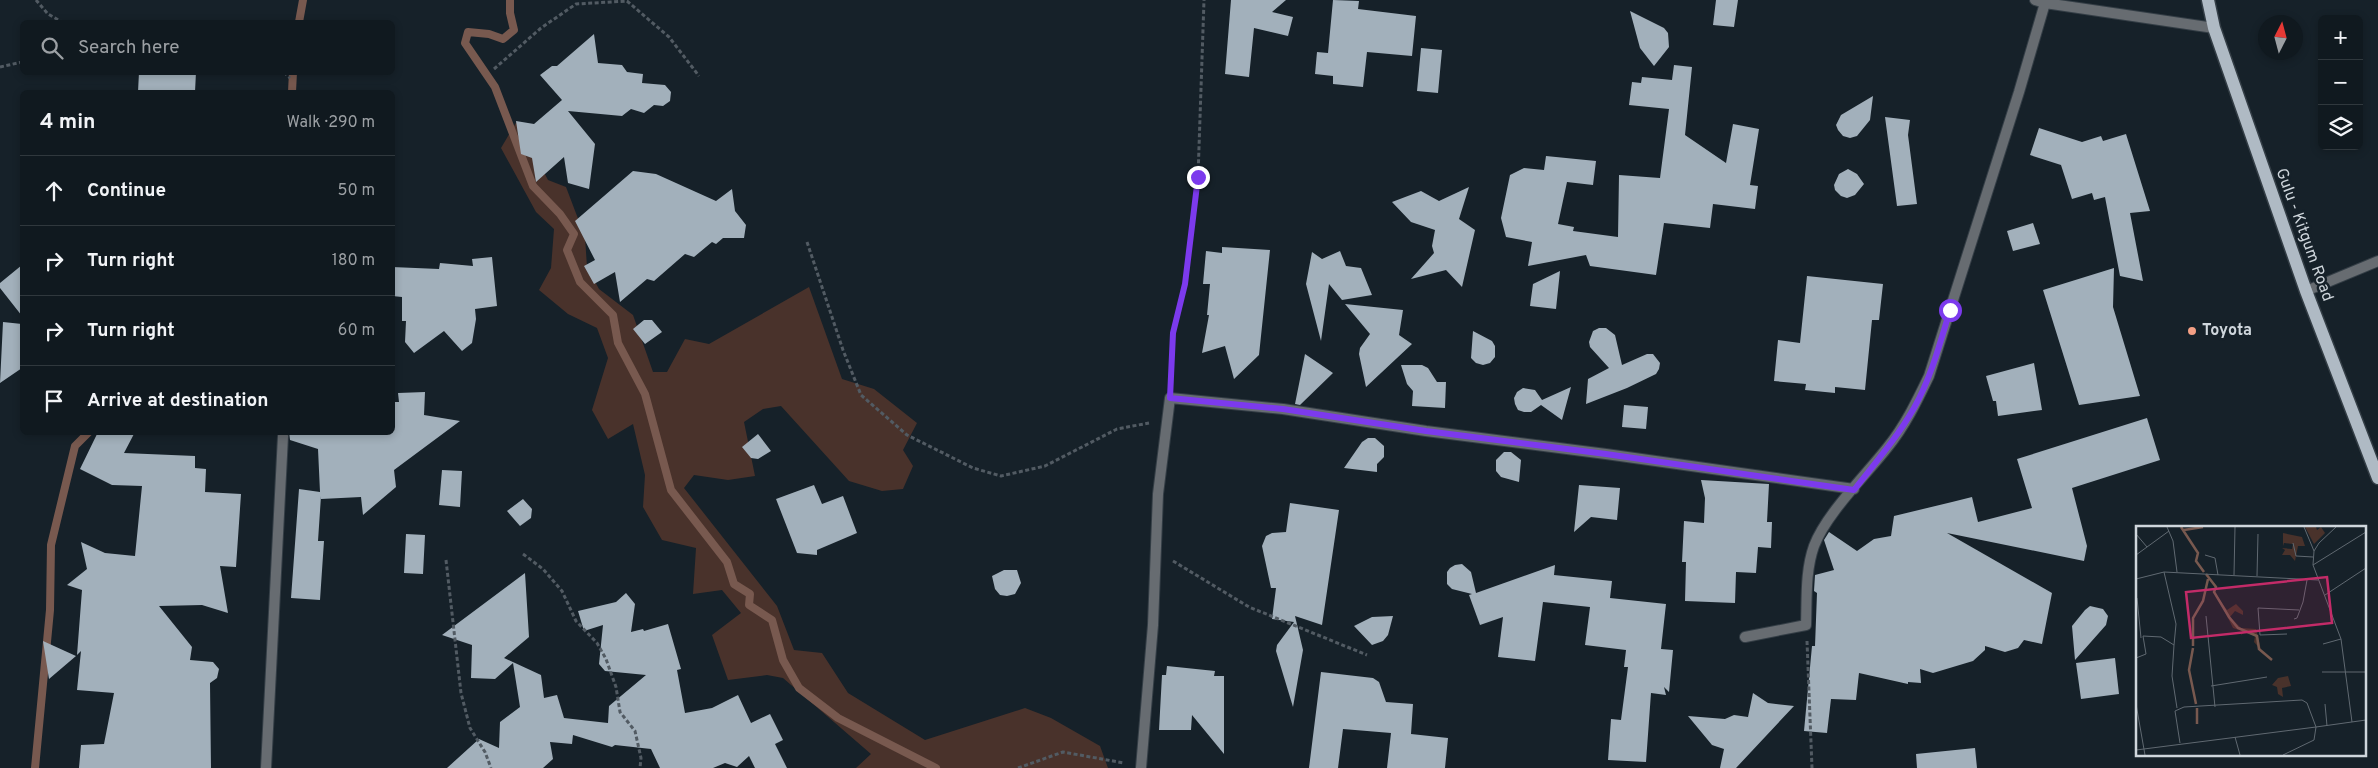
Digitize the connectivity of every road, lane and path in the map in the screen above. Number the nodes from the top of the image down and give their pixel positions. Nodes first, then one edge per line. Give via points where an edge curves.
1 (36, 0) edge
2 (1204, 0) edge
3 (2208, 0) edge
4 (627, 1) edge
5 (2040, 2) edge
6 (58, 20) edge
7 (2214, 28) junction
8 (20, 62) edge
9 (0, 67) edge
10 (494, 69) dead end
11 (287, 75) edge
12 (699, 76) dead end
13 (290, 78) dead end
14 (807, 242) dead end
15 (2378, 261) edge
16 (2306, 291) junction
17 (1170, 398) junction
18 (1166, 419) junction
19 (283, 436) dead end
20 (2378, 478) edge
21 (1854, 490) junction
22 (1156, 551) junction
23 (523, 554) dead end
24 (446, 560) dead end
25 (1806, 625) junction
26 (1745, 637) dead end
27 (1367, 656) dead end
28 (1141, 767) edge
29 (266, 768) edge
30 (490, 768) edge
31 (640, 768) edge
32 (1018, 768) edge
33 (1812, 768) edge

1 - 6 path
2 - 17 path via 1198,177 1185,284 1173,333
3 - 7 main road, Gulu - Kitgum Road
4 - 10 path via 576,4 541,28
4 - 12 path via 669,37
5 - 7 street
5 - 21 street via 2019,92 1929,376 1914,408 1889,446
7 - 16 main road, Gulu - Kitgum Road
8 - 9 path
11 - 13 path
14 - 18 path via 861,395 907,435 973,468 1001,476 1045,466 1117,429
15 - 16 street
16 - 20 main road, Gulu - Kitgum Road
17 - 18 street
17 - 21 street via 1283,409
18 - 22 street
19 - 29 street
21 - 25 street via 1832,516 1814,546 1807,580
22 - 27 path via 1249,608
22 - 28 street
23 - 31 path via 543,569 562,591 576,621 597,643 606,659 616,687 620,712 636,731
24 - 30 path via 461,693 470,728 485,752
25 - 26 street
25 - 33 path
28 - 32 path via 1064,752

